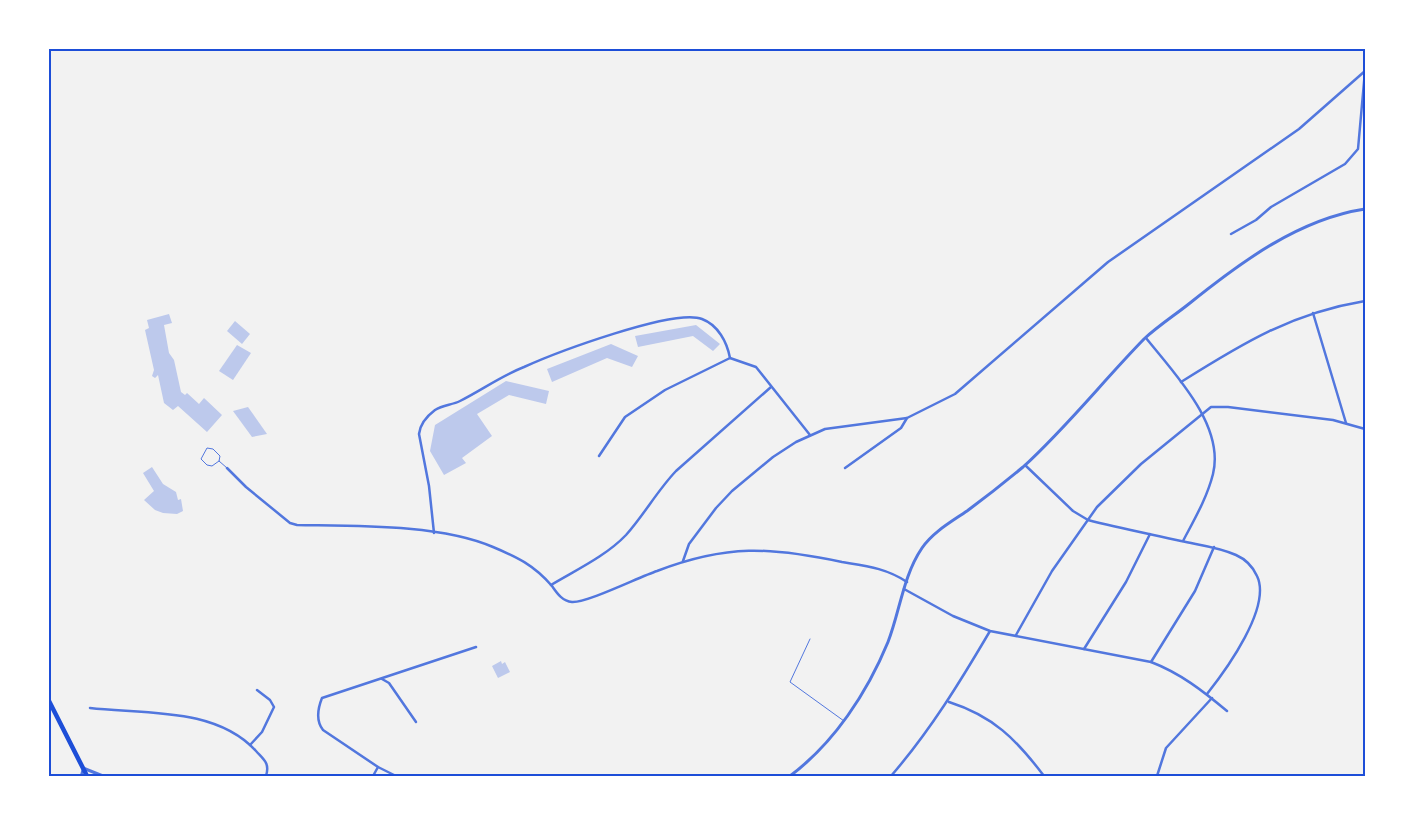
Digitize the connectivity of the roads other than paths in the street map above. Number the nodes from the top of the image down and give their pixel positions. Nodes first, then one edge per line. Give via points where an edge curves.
1 (1365, 71) edge
2 (1365, 209) edge
3 (1231, 234) dead end
4 (1365, 301) edge
5 (1313, 313) junction
6 (1146, 338) junction
7 (730, 358) junction
8 (1181, 382) junction
9 (771, 387) junction
10 (1201, 415) junction
11 (908, 418) junction
12 (1346, 423) junction
13 (1365, 430) edge
14 (810, 435) junction
15 (599, 456) dead end
16 (219, 460) junction
17 (1025, 465) junction
18 (227, 468) joint
19 (845, 468) dead end
20 (1088, 520) junction
21 (434, 533) junction
22 (1150, 534) junction
23 (1183, 541) junction
24 (1214, 547) junction
25 (683, 560) junction
26 (907, 582) junction
27 (551, 585) junction
28 (904, 589) junction
29 (990, 631) junction
30 (1016, 635) junction
31 (810, 639) dead end
32 (476, 647) dead end
33 (1084, 649) junction
34 (1151, 662) junction
35 (382, 679) junction
36 (257, 690) dead end
37 (1207, 694) junction
38 (1212, 698) junction
39 (49, 701) edge
40 (948, 702) junction
41 (90, 708) dead end
42 (1227, 711) dead end
43 (844, 721) junction
44 (416, 722) dead end
45 (250, 745) junction
46 (83, 767) junction
47 (378, 767) junction
48 (81, 776) edge
49 (87, 776) edge
50 (103, 776) edge
51 (204, 776) edge
52 (245, 776) edge
53 (266, 776) edge
54 (373, 776) edge
55 (396, 776) edge
56 (790, 776) edge
57 (891, 776) edge
58 (1044, 776) edge
59 (1157, 776) edge

1 - 3 street via 1358,149 1345,164
1 - 11 street via 1298,129 1108,262 955,394
2 - 6 street via 1322,221 1255,254
4 - 5 street
5 - 8 street via 1245,342
5 - 12 street
6 - 8 street
6 - 17 street
7 - 9 street via 756,367
7 - 15 street via 665,390 625,417
7 - 21 street via 729,350 712,324 701,318 667,321 609,336 524,366 434,411 420,427 419,434
8 - 10 street via 1200,407
9 - 14 street
9 - 27 street via 676,471 626,535
10 - 12 street via 1211,407 1228,407
10 - 20 street via 1117,486
10 - 23 street via 1213,440 1214,472
11 - 14 street via 838,426
11 - 19 street via 901,428
12 - 13 street
14 - 25 street via 774,457 732,491 689,544
16 - 16 lane via 220,456 207,448 202,459 212,466
16 - 18 lane
17 - 20 street via 1073,511
17 - 26 street via 933,536 915,561
18 - 21 street via 286,520 297,525
20 - 22 street
20 - 30 street via 1052,571
21 - 27 street via 474,541 530,563
22 - 23 street
22 - 33 street via 1126,582
23 - 24 street
24 - 34 street via 1195,591
24 - 37 street via 1238,556 1251,566 1258,577 1260,594 1245,638
25 - 26 street via 725,551 783,551 876,567
25 - 27 street via 578,602 565,600
26 - 28 street
28 - 29 street via 953,616
28 - 43 street via 888,642
29 - 30 street
29 - 40 street
30 - 33 street
31 - 43 lane via 790,682
32 - 35 street
33 - 34 street
34 - 37 street via 1180,675
35 - 44 street via 389,683
35 - 47 street via 322,698 318,706 323,730
36 - 45 street via 274,707 262,732
37 - 38 street
38 - 42 street
38 - 59 street via 1166,748
39 - 46 main road
40 - 57 street via 918,746
40 - 58 street via 996,724
41 - 45 street via 206,720
43 - 56 street via 808,762
45 - 53 street via 266,761
46 - 48 street
46 - 49 main road
46 - 50 street
47 - 54 street
47 - 55 street
51 - 52 street

